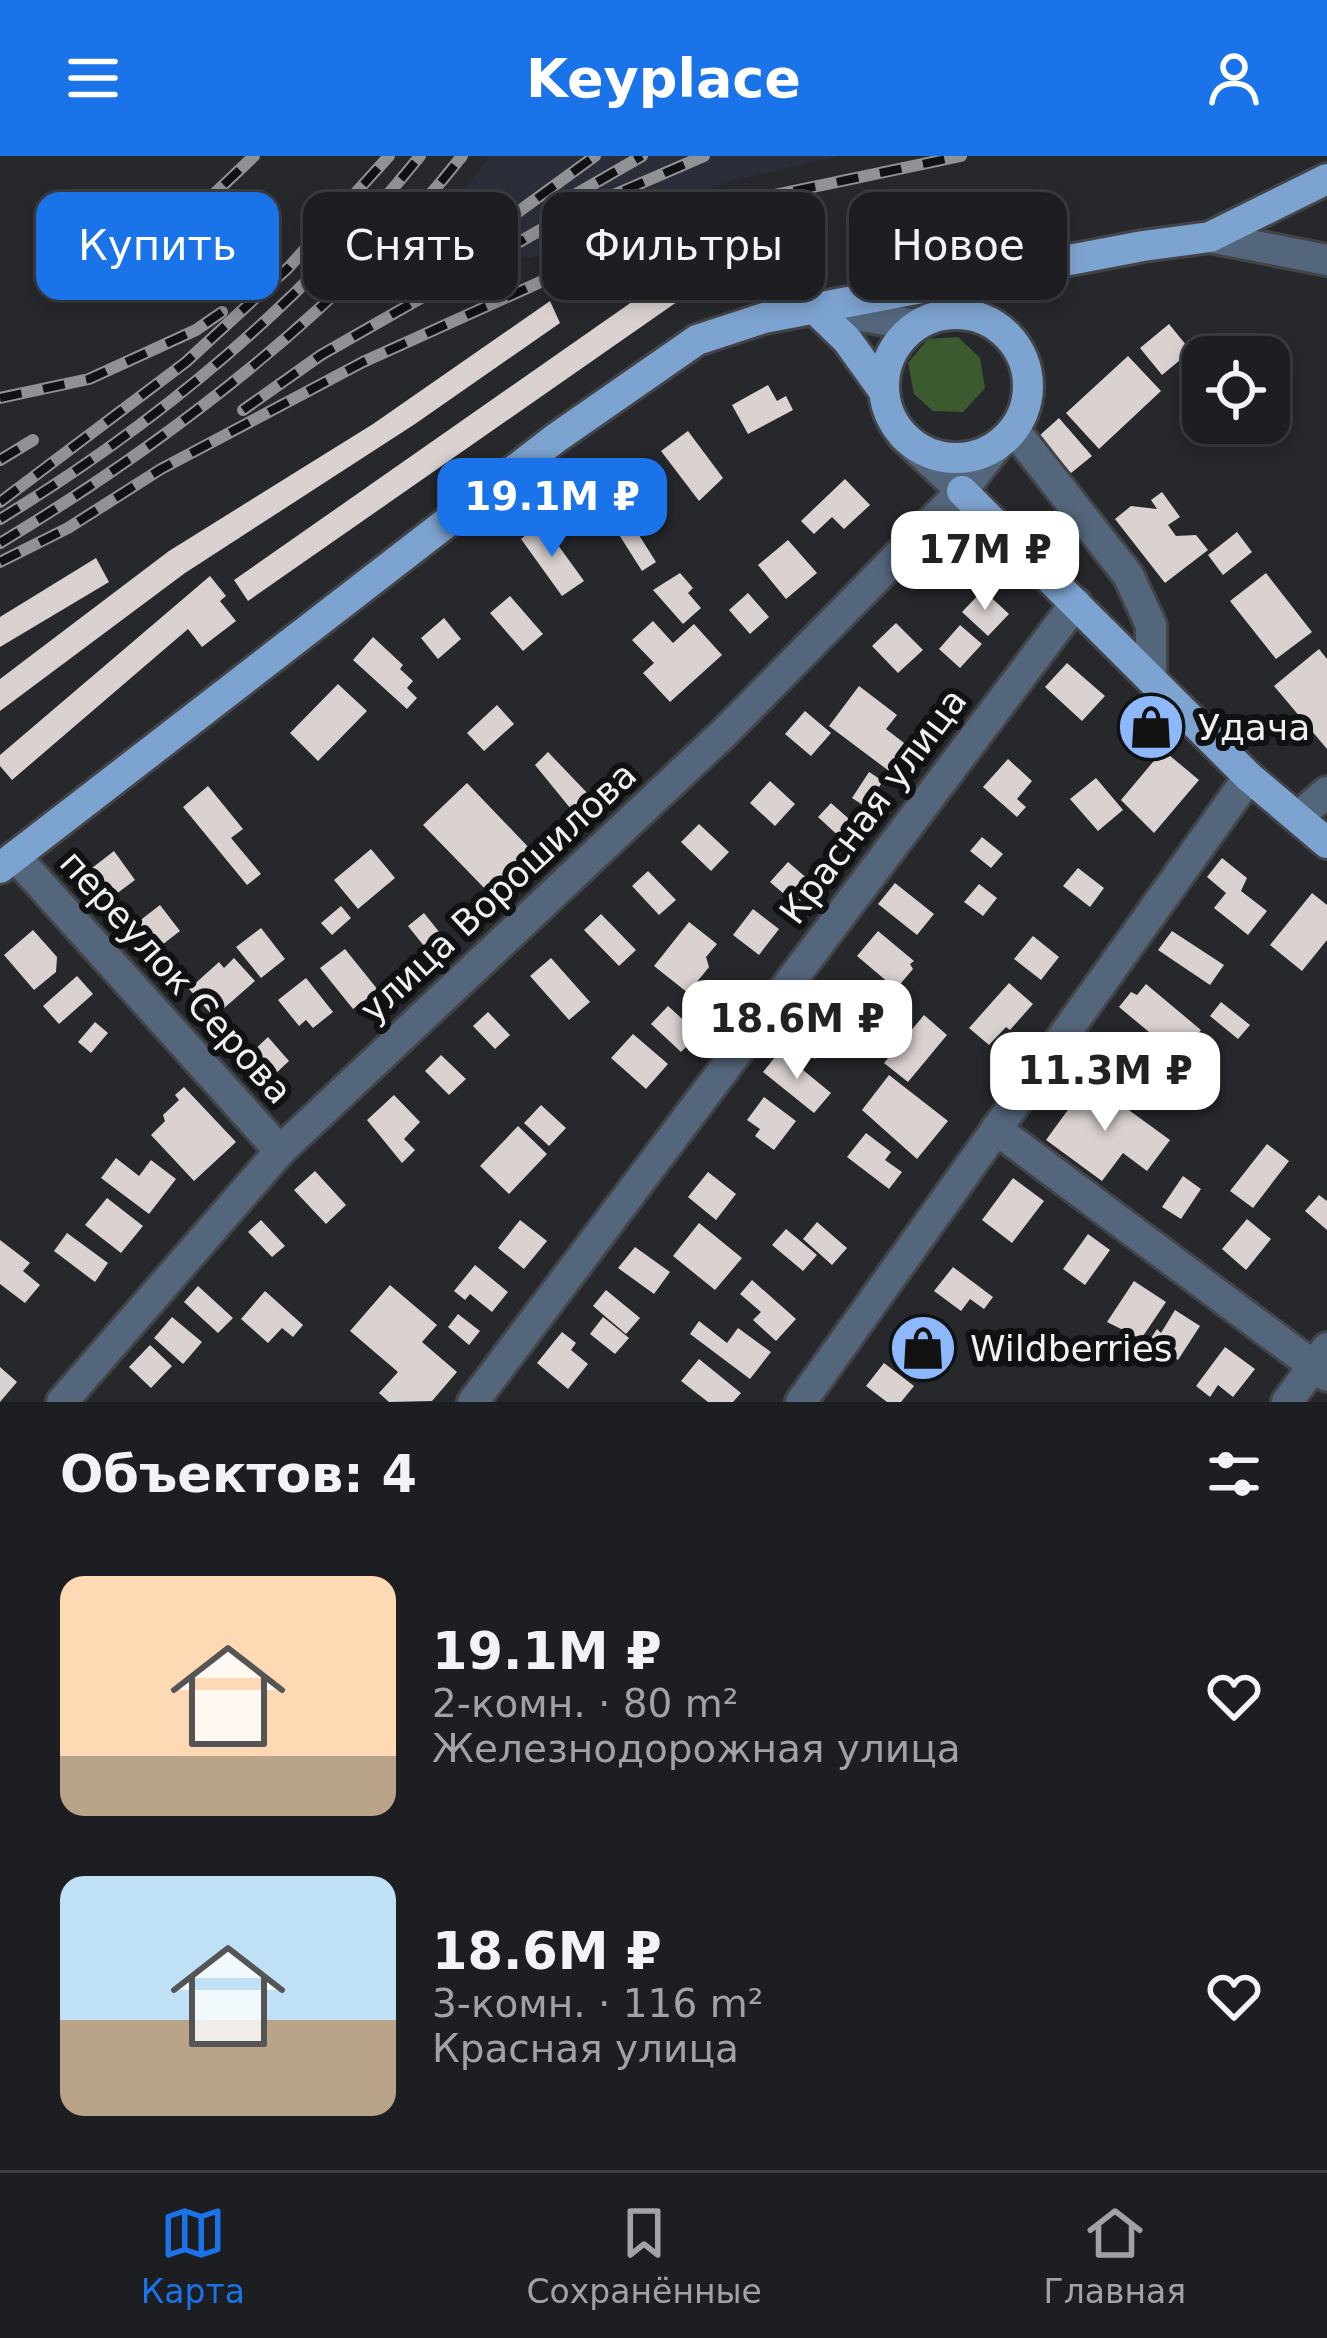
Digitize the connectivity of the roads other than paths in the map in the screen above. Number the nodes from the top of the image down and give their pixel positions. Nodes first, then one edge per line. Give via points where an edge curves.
1 (1327, 179) edge
2 (1210, 236) junction
3 (1327, 260) edge
4 (1067, 261) edge
5 (864, 300) edge
6 (960, 300) edge
7 (815, 309) junction
8 (928, 320) junction
9 (884, 390) junction
10 (903, 436) junction
11 (1005, 438) junction
12 (962, 491) junction
13 (1076, 603) junction
14 (1151, 676) junction
15 (1249, 777) junction
16 (1327, 792) edge
17 (1298, 817) junction
18 (1327, 843) edge
19 (7, 862) edge
20 (996, 1129) junction
21 (280, 1150) junction
22 (1322, 1363) edge
23 (62, 1402) edge
24 (472, 1402) edge
25 (801, 1402) edge
26 (1287, 1402) edge

1 - 2 main road
2 - 3 street
2 - 4 main road
5 - 7 main road
6 - 8 street
7 - 8 street
7 - 9 main road
7 - 19 main road via 698,340 556,438
8 - 9 main road via 898,342
8 - 11 main road via 965,314 989,321 1017,347 1029,382 1026,407
9 - 10 main road
10 - 11 main road via 947,458 973,457
10 - 12 street
11 - 12 street, улица Ворошилова
11 - 14 street via 1128,575 1150,625
12 - 13 main road
12 - 21 street, улица Ворошилова via 725,732
13 - 14 main road
13 - 24 street, Красная улица
14 - 15 main road
15 - 17 main road
15 - 20 street
16 - 17 street
17 - 18 main road
19 - 21 street, переулок Серова
20 - 22 street
20 - 25 street
21 - 23 street, улица Ворошилова
22 - 26 street

